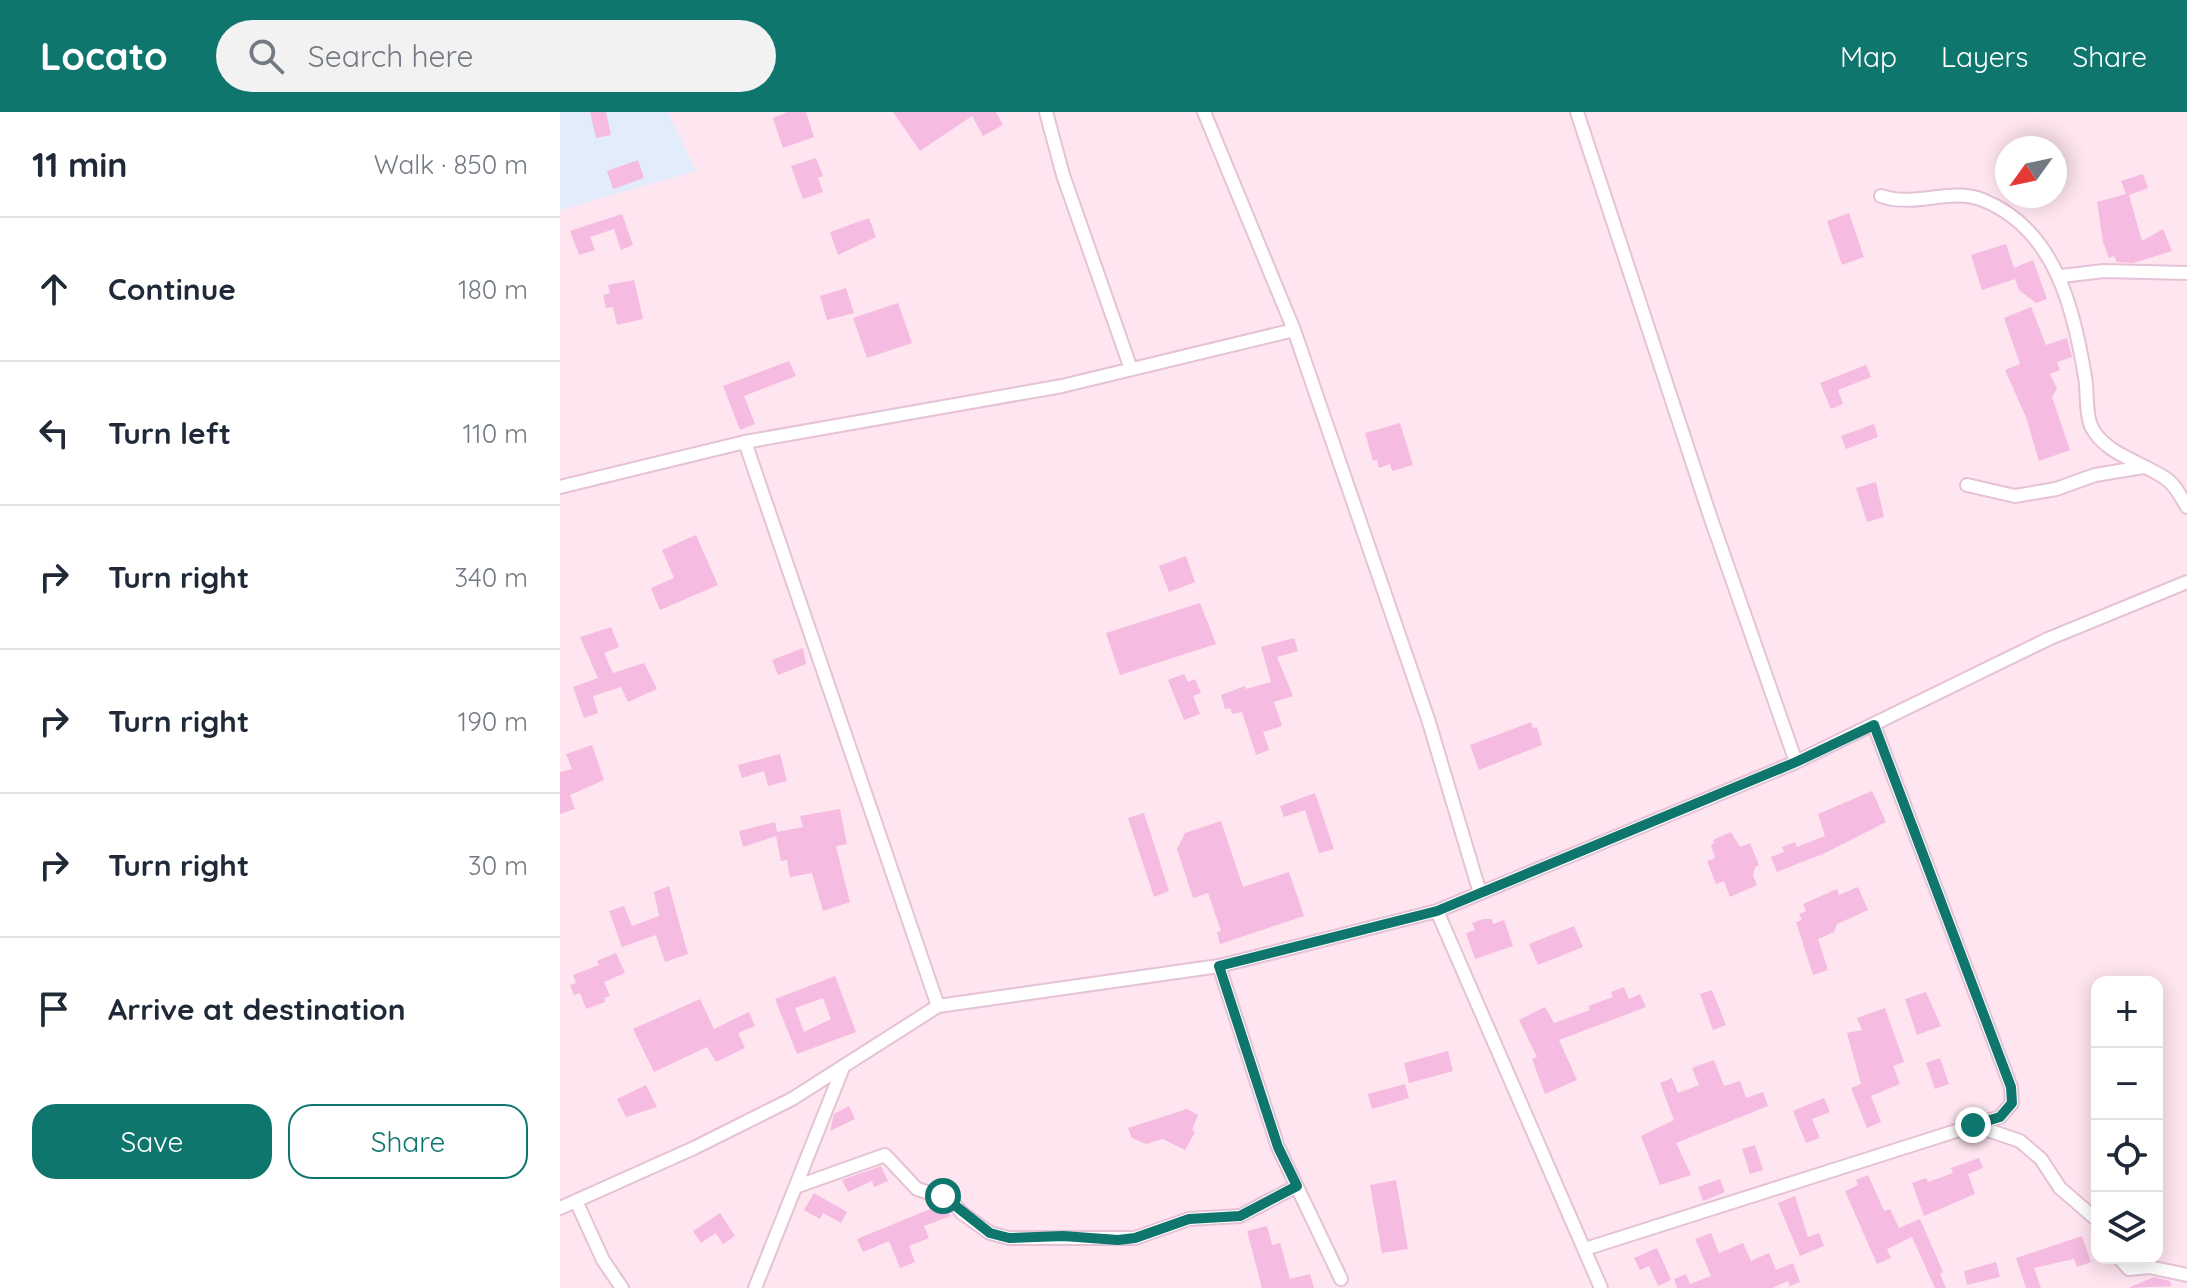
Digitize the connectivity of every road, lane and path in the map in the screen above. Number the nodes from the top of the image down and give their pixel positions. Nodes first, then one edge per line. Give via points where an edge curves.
1 (1046, 112) edge
2 (1204, 112) edge
3 (1577, 112) edge
4 (1881, 196) dead end
5 (2187, 273) edge
6 (2061, 276) junction
7 (1294, 330) junction
8 (1131, 369) junction
9 (745, 442) junction
10 (2143, 467) junction
11 (1967, 485) dead end
12 (560, 487) edge
13 (2187, 507) edge
14 (2187, 582) edge
15 (1874, 725) junction
16 (1796, 762) junction
17 (1480, 893) junction
18 (1437, 911) junction
19 (1219, 966) junction
20 (938, 1006) junction
21 (842, 1070) junction
22 (1973, 1125) junction
23 (798, 1186) junction
24 (1297, 1186) junction
25 (576, 1201) junction
26 (560, 1208) edge
27 (2091, 1215) edge
28 (1585, 1249) junction
29 (2124, 1264) edge
30 (2187, 1275) edge
31 (1341, 1279) dead end
32 (622, 1288) edge
33 (755, 1288) edge
34 (1601, 1288) edge

1 - 8 street
2 - 7 street
3 - 16 street
4 - 6 street via 1899,202 1964,195 1983,200 2036,240
5 - 6 street
6 - 10 street via 2078,332 2092,428
7 - 8 street
7 - 17 street via 1428,719
8 - 9 street via 906,416
9 - 12 street
9 - 20 street
10 - 11 street via 2015,496
10 - 13 street via 2168,479
14 - 15 street via 2048,639
15 - 16 street
15 - 22 street via 2011,1087 2012,1103 2000,1117
16 - 17 street
17 - 18 street
18 - 19 street
18 - 28 street
19 - 20 street
19 - 24 street via 1278,1147
20 - 21 street
21 - 23 street
21 - 25 street via 694,1148
22 - 27 street via 2020,1141
22 - 28 street
23 - 24 street via 885,1155 917,1189 950,1199 990,1233 1118,1240 1189,1219 1240,1216
23 - 33 street
24 - 31 street
25 - 26 street
25 - 32 street
28 - 34 street
29 - 30 street via 2129,1269 2149,1267

